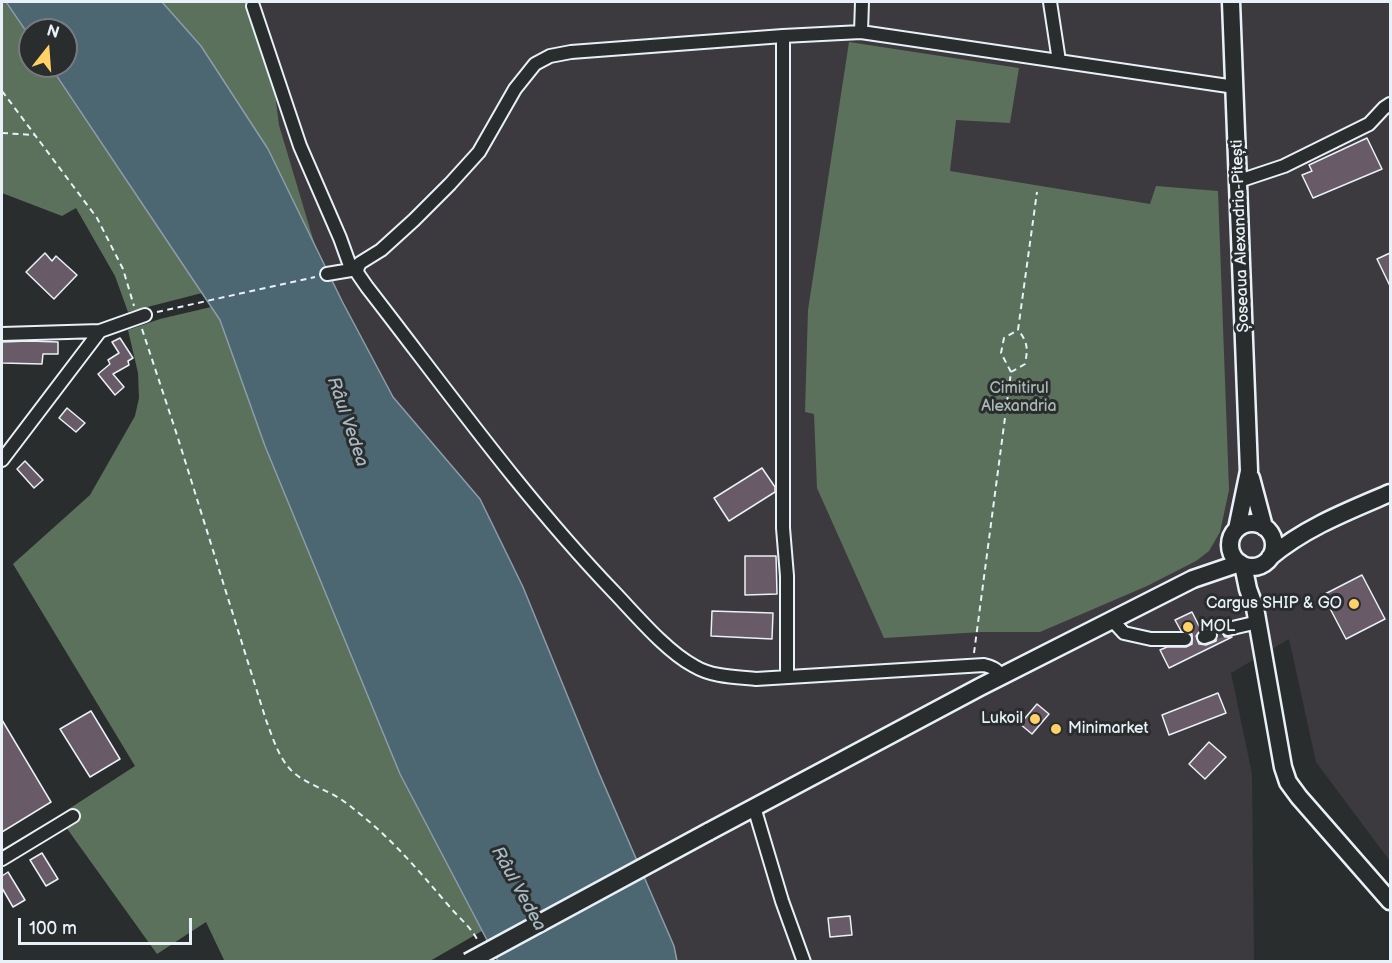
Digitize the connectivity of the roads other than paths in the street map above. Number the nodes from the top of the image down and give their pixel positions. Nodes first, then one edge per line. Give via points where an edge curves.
1 (862, 2) edge
2 (1050, 2) edge
3 (1232, 2) edge
4 (253, 6) dead end
5 (861, 32) junction
6 (783, 36) junction
7 (1059, 61) junction
8 (1235, 87) junction
9 (1390, 104) edge
10 (1239, 180) junction
11 (357, 269) junction
12 (327, 274) road end
13 (142, 316) road end
14 (100, 332) junction
15 (2, 334) edge
16 (2, 460) edge
17 (1249, 471) junction
18 (1390, 493) edge
19 (1316, 525) junction
20 (1266, 528) junction
21 (1237, 529) junction
22 (1230, 545) junction
23 (1253, 563) junction
24 (1193, 579) junction
25 (1257, 615) junction
26 (1113, 620) junction
27 (1228, 629) tunnel mouth
28 (1185, 639) dead end
29 (1000, 676) junction
30 (787, 677) junction
31 (754, 807) junction
32 (73, 816) dead end
33 (2, 859) edge
34 (1390, 901) edge
35 (468, 962) edge
36 (804, 962) edge

1 - 5 street
2 - 7 street
3 - 8 main road, Șoseaua Alexandria-Pitești
4 - 11 street via 300,146 349,263
5 - 6 street
5 - 7 street
6 - 11 street via 549,56 535,64 515,89 479,152 450,184
6 - 30 street via 783,528
7 - 8 street
8 - 10 main road, Șoseaua Alexandria-Pitești
9 - 10 street via 1369,124 1284,166
10 - 17 main road, Șoseaua Alexandria-Pitești
11 - 12 street
11 - 30 street via 520,485 568,544 644,624 695,667 726,677
13 - 14 street
14 - 15 street
14 - 16 street
17 - 20 main road, Șoseaua Alexandria-Pitești
17 - 21 main road, Șoseaua Alexandria-Pitești
18 - 19 main road
19 - 20 main road
19 - 23 main road
20 - 21 main road via 1250,523
20 - 23 main road via 1274,543
21 - 22 main road
22 - 23 main road via 1234,559
22 - 24 main road
23 - 24 main road
23 - 25 main road via 1248,589
24 - 26 main road
25 - 27 street
25 - 34 main road via 1288,782
26 - 28 street via 1124,633 1151,639
26 - 29 main road
29 - 30 street via 992,667 973,665
29 - 31 main road
31 - 35 main road, bridge
31 - 36 street
32 - 33 street

